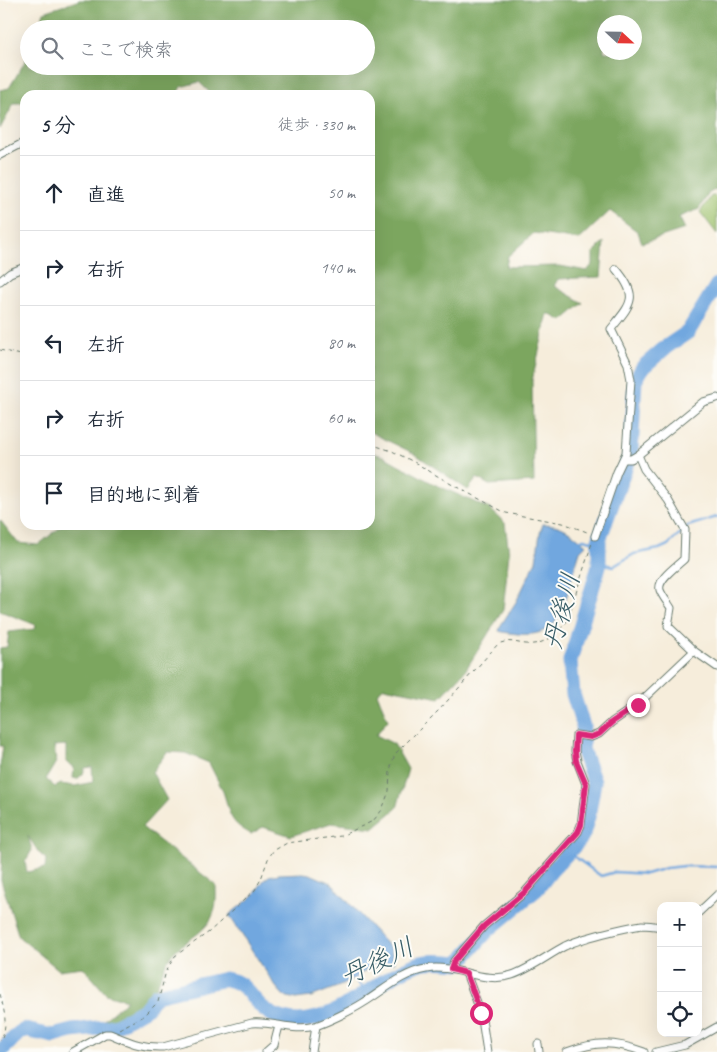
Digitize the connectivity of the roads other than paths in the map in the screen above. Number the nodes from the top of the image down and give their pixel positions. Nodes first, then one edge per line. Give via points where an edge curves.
1 (20, 145) edge
2 (0, 155) edge
3 (20, 269) edge
4 (616, 269) dead end
5 (0, 281) edge
6 (717, 398) edge
7 (630, 458) junction
8 (595, 536) road end
9 (694, 651) junction
10 (717, 667) edge
11 (717, 895) edge
12 (702, 909) edge
13 (657, 927) edge
14 (452, 965) junction
15 (466, 973) junction
16 (279, 1026) junction
17 (316, 1026) junction
18 (717, 1027) edge
19 (73, 1052) edge
20 (266, 1052) edge
21 (312, 1052) edge
22 (487, 1052) edge
23 (567, 1052) edge
24 (644, 1052) edge
25 (656, 1052) edge

1 - 2 street
3 - 5 street
4 - 7 street via 626,281 630,296 629,307 611,330 628,364 631,380 626,453
6 - 7 street via 703,402
7 - 8 street via 617,472
7 - 9 street via 644,468 684,528 684,559 663,580 660,590 671,608 668,626
9 - 10 street
9 - 14 street via 638,705 599,734 591,737 576,735 576,761 586,784 578,832 525,892 484,926
11 - 12 street
13 - 15 street via 644,925 568,945 511,976
14 - 15 street
14 - 17 street via 417,970 361,1004
15 - 22 street via 481,1013
16 - 17 street
16 - 19 street via 252,1023 163,1047 139,1046 105,1034
16 - 20 street via 274,1044
17 - 21 street
18 - 25 street via 684,1045
23 - 24 street via 602,1043 616,1043

